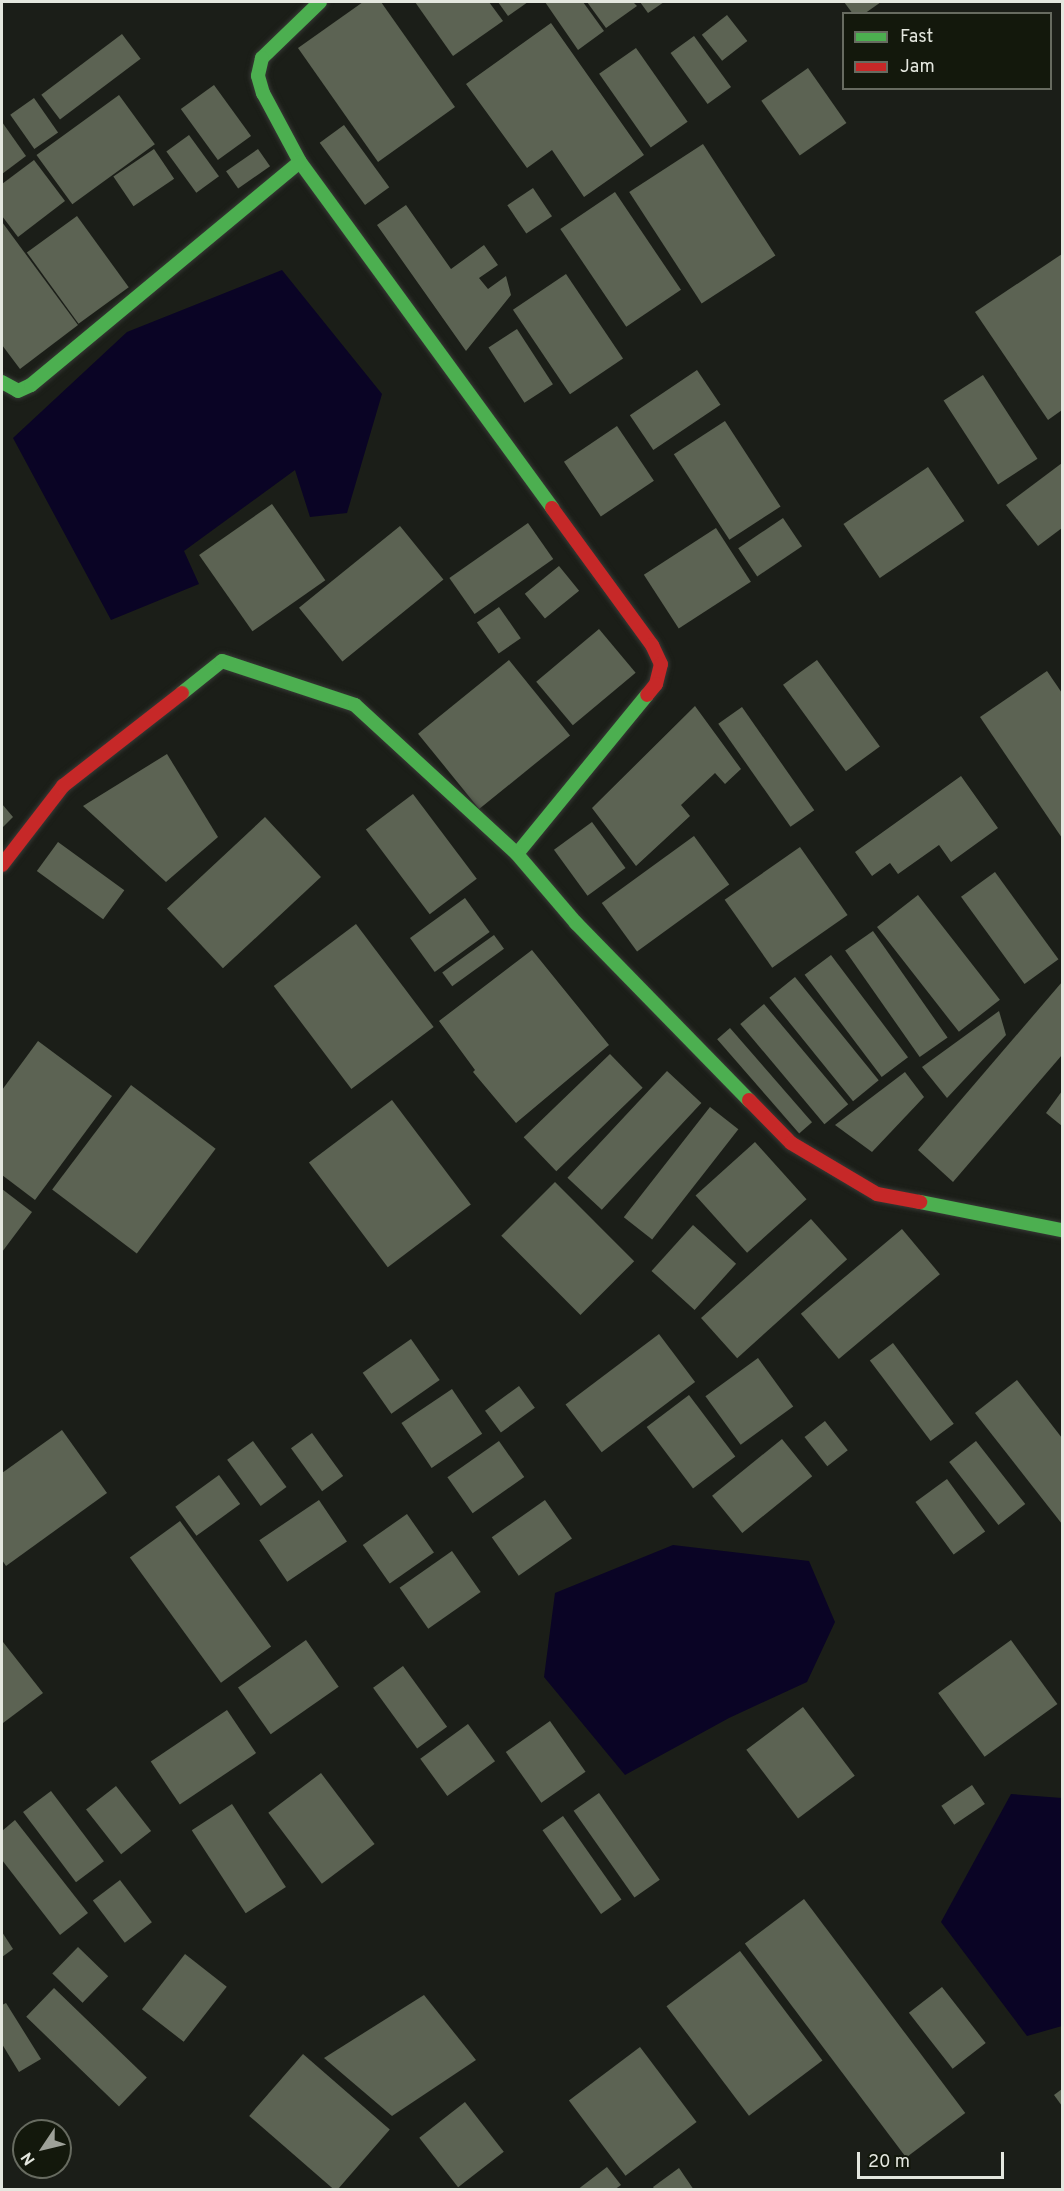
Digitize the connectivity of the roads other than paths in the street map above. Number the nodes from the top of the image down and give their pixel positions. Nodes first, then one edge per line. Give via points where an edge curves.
1 (321, 2) edge
2 (300, 162) junction
3 (2, 382) edge
4 (517, 854) junction
5 (2, 865) edge
6 (1062, 1230) edge

1 - 2 street via 262,58 258,76
2 - 3 street via 31,385 18,391
2 - 4 street via 652,645 661,664 656,684
4 - 5 street via 355,705 222,661 63,786
4 - 6 street via 584,932 791,1143 878,1194

